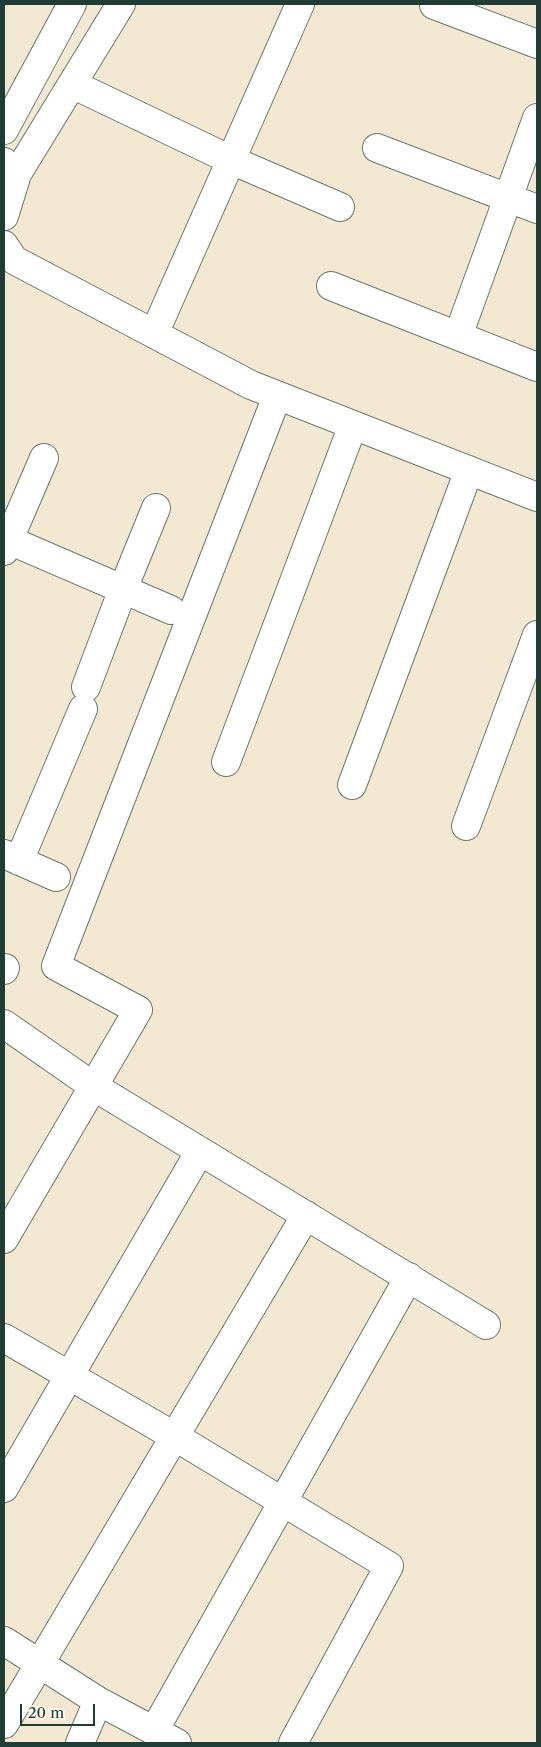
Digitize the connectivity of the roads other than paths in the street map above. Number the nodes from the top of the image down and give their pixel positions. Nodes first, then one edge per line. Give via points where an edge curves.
1 (72, 4) edge
2 (121, 4) edge
3 (434, 5) edge
4 (291, 7) edge
5 (537, 44) edge
6 (72, 84) junction
7 (537, 118) edge
8 (4, 130) edge
9 (377, 148) dead end
10 (231, 160) junction
11 (10, 168) edge
12 (508, 198) junction
13 (340, 207) dead end
14 (537, 209) edge
15 (4, 216) edge
16 (4, 245) edge
17 (331, 286) dead end
18 (154, 334) junction
19 (458, 336) junction
20 (537, 368) edge
21 (277, 396) junction
22 (353, 425) junction
23 (44, 458) dead end
24 (469, 470) junction
25 (537, 497) edge
26 (156, 508) dead end
27 (5, 543) edge
28 (123, 589) junction
29 (171, 610) dead end
30 (537, 635) edge
31 (226, 762) dead end
32 (352, 786) dead end
33 (466, 826) dead end
34 (12, 857) edge
35 (56, 877) dead end
36 (4, 1024) edge
37 (93, 1086) junction
38 (200, 1151) junction
39 (306, 1215) junction
40 (4, 1239) edge
41 (409, 1277) junction
42 (486, 1325) dead end
43 (4, 1338) edge
44 (69, 1376) junction
45 (174, 1436) junction
46 (4, 1488) edge
47 (284, 1501) junction
48 (4, 1641) edge
49 (39, 1664) junction
50 (98, 1701) junction
51 (4, 1724) edge
52 (165, 1737) edge
53 (80, 1743) edge
54 (294, 1743) edge

1 - 8 street
2 - 6 street
3 - 5 street
4 - 10 street
6 - 10 street
6 - 11 street
7 - 12 street
9 - 12 street
10 - 13 street
10 - 18 street
11 - 15 street
12 - 14 street
12 - 19 street
16 - 18 street via 14,260
17 - 19 street
18 - 21 street
19 - 20 street
21 - 22 street
21 - 37 street via 56,966 138,1010
22 - 24 street
22 - 31 street
23 - 27 street
24 - 25 street
24 - 32 street
26 - 28 street
27 - 28 street
28 - 29 street
28 - 34 street via 85,698
30 - 33 street
34 - 35 street
36 - 37 street
37 - 38 street
37 - 40 street
38 - 39 street
38 - 44 street
39 - 41 street
39 - 45 street
41 - 42 street
41 - 47 street
43 - 44 street
44 - 45 street
44 - 46 street
45 - 47 street
45 - 49 street
47 - 52 street
47 - 54 street via 390,1566
48 - 49 street
49 - 50 street
49 - 51 street
50 - 52 street
50 - 53 street

